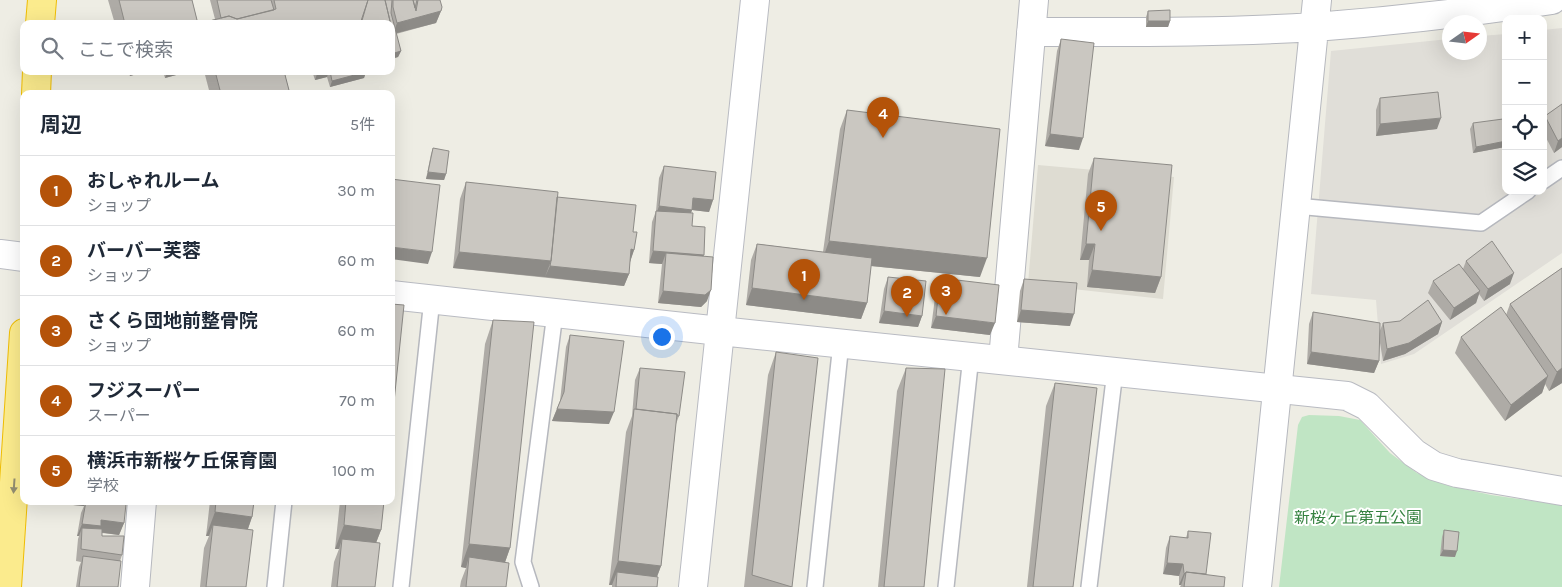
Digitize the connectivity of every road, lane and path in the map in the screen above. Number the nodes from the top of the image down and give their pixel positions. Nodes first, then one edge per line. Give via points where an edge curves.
1 (37, 0) edge
2 (42, 0) edge
3 (755, 0) edge
4 (1034, 0) edge
5 (1317, 0) edge
6 (1552, 0) edge
7 (36, 20) edge
8 (40, 20) edge
9 (1314, 27) junction
10 (1031, 32) junction
11 (36, 75) edge
12 (35, 90) edge
13 (1562, 168) edge
14 (1547, 178) edge
15 (1522, 195) edge
16 (1296, 206) junction
17 (0, 254) edge
18 (20, 256) edge
19 (395, 295) edge
20 (432, 299) junction
21 (554, 313) junction
22 (720, 331) junction
23 (841, 343) junction
24 (971, 356) junction
25 (1003, 360) junction
26 (1115, 372) junction
27 (1277, 388) junction
28 (20, 392) edge
29 (1562, 491) edge
30 (142, 505) edge
31 (284, 505) edge
32 (7, 587) edge
33 (135, 587) edge
34 (275, 587) edge
35 (401, 587) edge
36 (531, 587) edge
37 (693, 587) edge
38 (816, 587) edge
39 (946, 587) edge
40 (1089, 587) edge
41 (1257, 587) edge

1 - 7 highway
2 - 8 highway
3 - 22 street
4 - 10 street
5 - 9 street
6 - 9 street via 1470,12
9 - 10 street
9 - 16 street
10 - 25 street
11 - 12 highway
13 - 14 lane
15 - 16 lane via 1481,223
16 - 27 street
17 - 18 street
19 - 20 street
20 - 21 street
20 - 35 lane
21 - 22 street
21 - 36 lane via 523,562
22 - 23 street
22 - 37 street
23 - 24 street
23 - 38 lane
24 - 25 street
24 - 39 lane
25 - 26 street
26 - 27 street
26 - 40 lane
27 - 29 street via 1347,396 1367,406 1414,453 1434,466
27 - 41 street
28 -> 32 highway
30 - 33 street
31 - 34 lane

